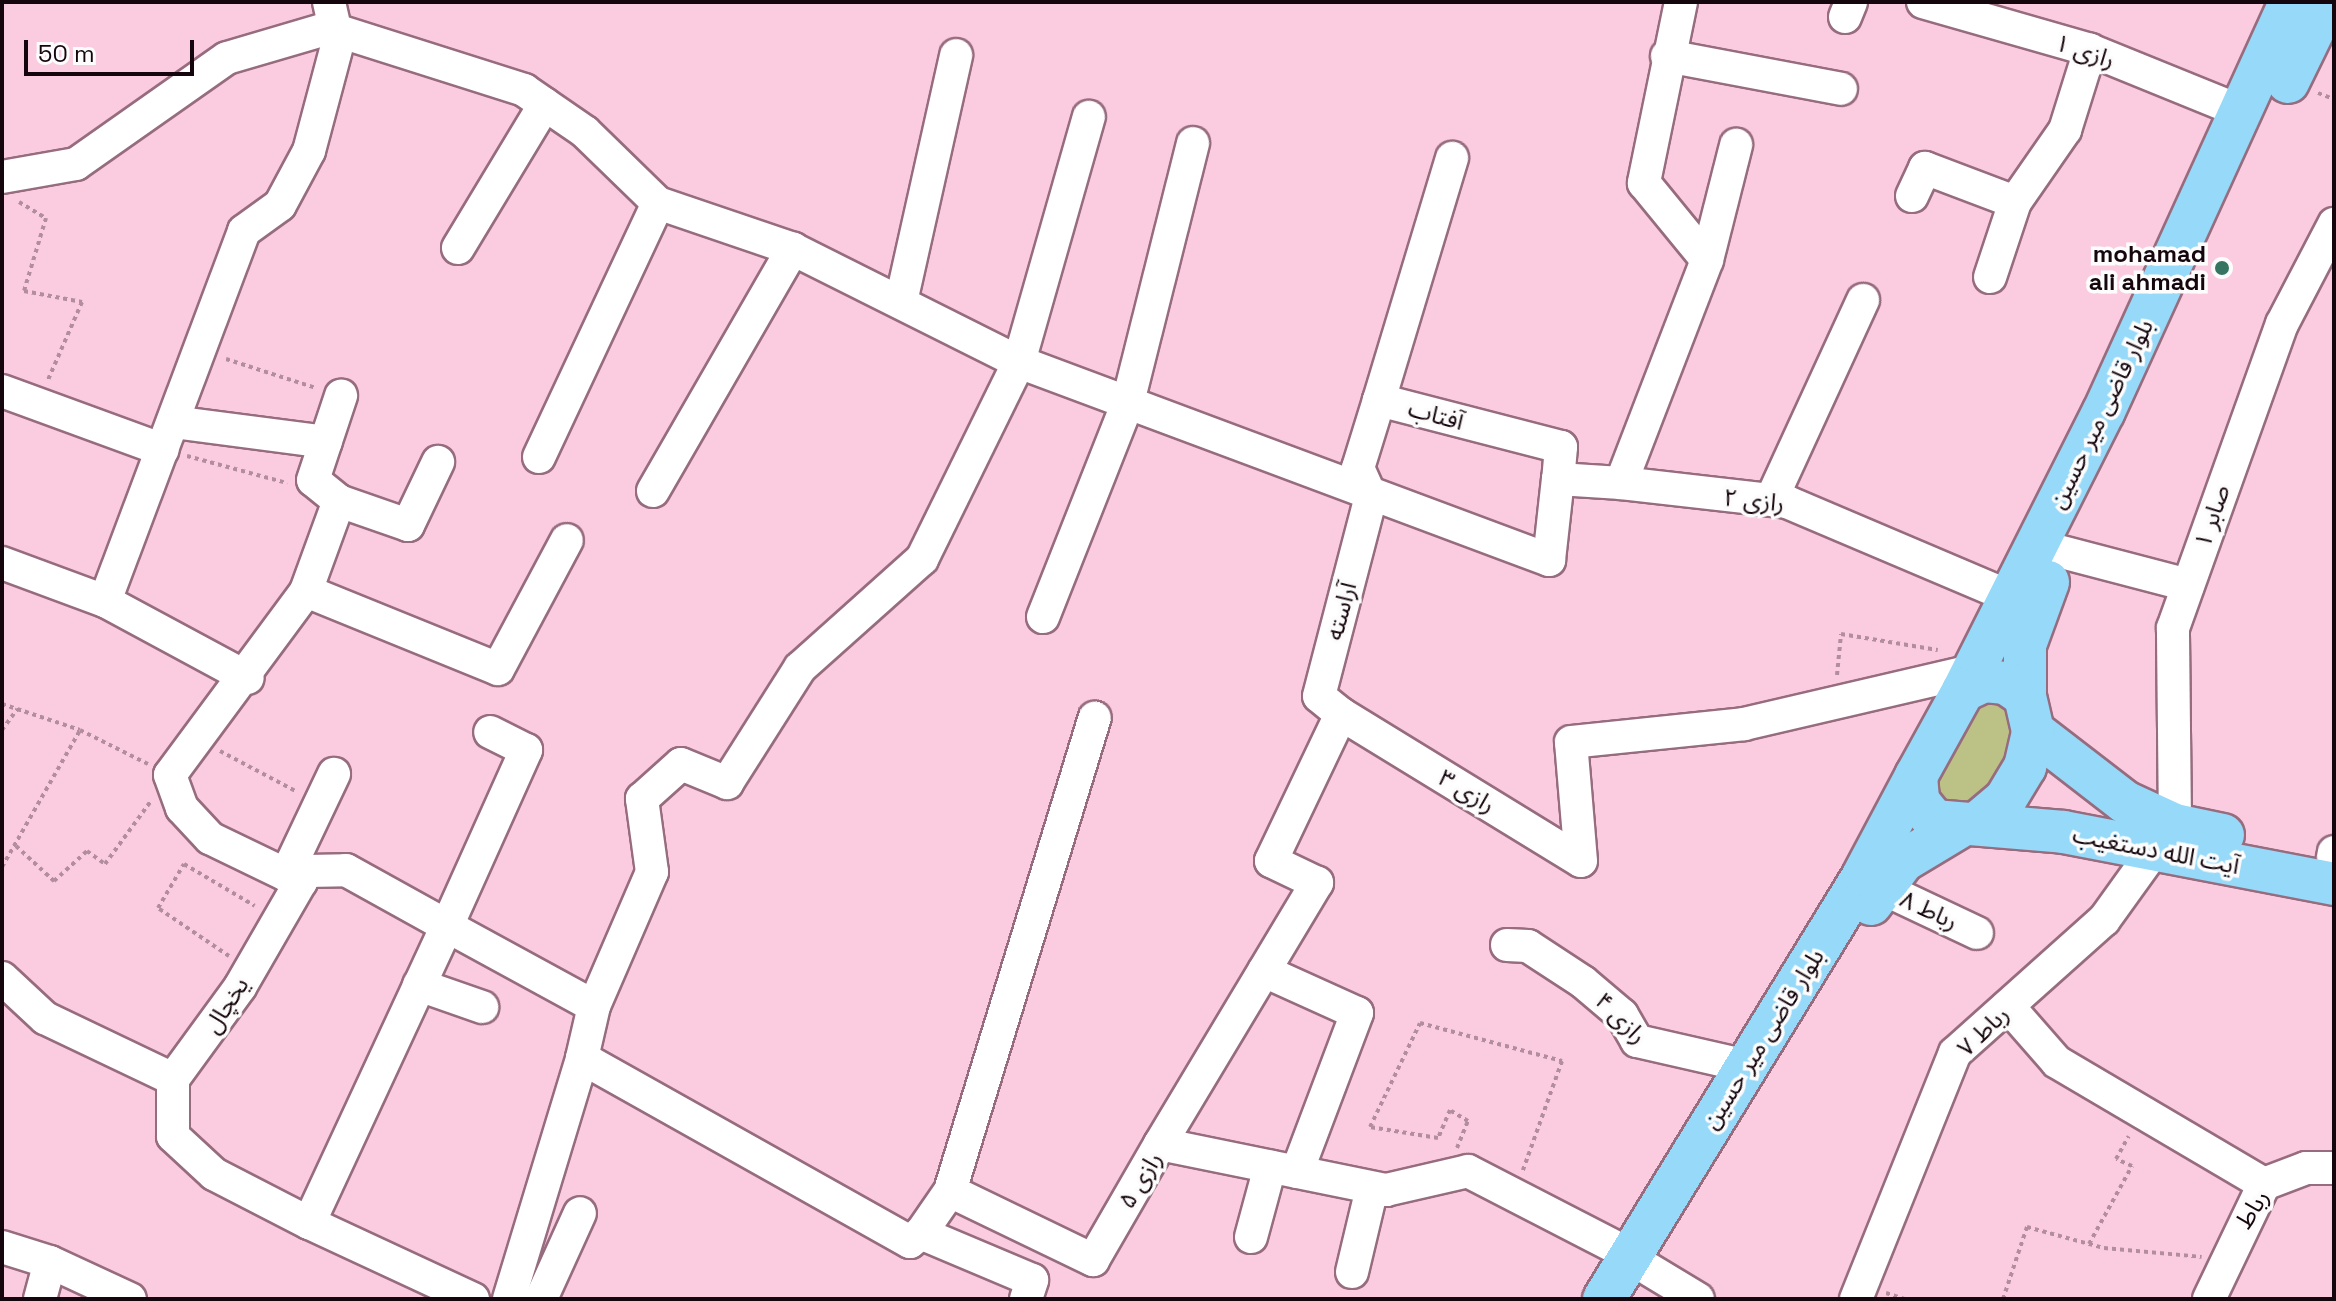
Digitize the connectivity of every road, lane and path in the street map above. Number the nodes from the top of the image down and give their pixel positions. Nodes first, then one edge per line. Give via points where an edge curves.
1 (1681, 2) edge
2 (1923, 2) edge
3 (2290, 2) edge
4 (2327, 2) edge
5 (334, 17) edge
6 (2090, 50) junction
7 (956, 55) dead end
8 (1667, 56) junction
9 (1841, 89) dead end
10 (545, 104) junction
11 (2243, 112) junction
12 (1089, 117) dead end
13 (1193, 143) dead end
14 (1736, 145) dead end
15 (1452, 158) dead end
16 (8, 188) edge
17 (1912, 196) dead end
18 (2015, 202) junction
19 (658, 203) junction
20 (2334, 224) edge
21 (458, 248) dead end
22 (793, 249) junction
23 (1707, 260) junction
24 (1990, 277) dead end
25 (1863, 300) dead end
26 (901, 302) junction
27 (201, 351) junction
28 (1019, 362) junction
29 (2, 391) edge
30 (341, 396) joint
31 (1379, 400) junction
32 (1128, 402) junction
33 (38, 404) junction
34 (168, 436) junction
35 (326, 442) junction
36 (539, 457) dead end
37 (438, 462) dead end
38 (1558, 479) junction
39 (1621, 483) junction
40 (653, 491) dead end
41 (1371, 497) junction
42 (336, 498) junction
43 (1772, 498) junction
44 (567, 540) dead end
45 (2062, 552) junction
46 (2, 563) edge
47 (2188, 585) junction
48 (306, 591) junction
49 (2013, 598) junction
50 (105, 601) junction
51 (1043, 617) dead end
52 (1975, 673) junction
53 (248, 678) junction
54 (2, 704) edge
55 (1835, 704) junction
56 (17, 709) junction
57 (2029, 713) junction
58 (1341, 714) junction
59 (1095, 718) dead end
60 (2, 730) edge
61 (80, 730) junction
62 (490, 732) dead end
63 (198, 740) junction
64 (334, 774) dead end
65 (170, 775) junction
66 (1916, 776) junction
67 (320, 804) junction
68 (1967, 826) junction
69 (2165, 837) junction
70 (16, 846) junction
71 (2334, 856) edge
72 (2, 867) edge
73 (293, 879) junction
74 (2334, 884) edge
75 (1882, 888) junction
76 (277, 920) junction
77 (447, 926) junction
78 (1977, 933) dead end
79 (1507, 945) dead end
80 (250, 970) junction
81 (1264, 971) junction
82 (2, 978) edge
83 (419, 985) junction
84 (594, 1006) junction
85 (2008, 1006) junction
86 (482, 1007) dead end
87 (582, 1058) junction
88 (1747, 1066) junction
89 (173, 1079) junction
90 (2142, 1112) junction
91 (1160, 1144) junction
92 (2334, 1168) edge
93 (1284, 1170) junction
94 (1444, 1177) junction
95 (2264, 1184) junction
96 (1372, 1188) junction
97 (950, 1191) junction
98 (1514, 1195) junction
99 (580, 1213) dead end
100 (309, 1223) junction
101 (921, 1233) junction
102 (1251, 1237) dead end
103 (2089, 1244) junction
104 (2, 1247) edge
105 (2224, 1260) junction
106 (50, 1262) junction
107 (1352, 1272) dead end
108 (1638, 1275) edge
109 (40, 1299) edge
110 (130, 1299) edge
111 (473, 1299) edge
112 (509, 1299) edge
113 (541, 1299) edge
114 (1026, 1299) edge
115 (1604, 1299) edge
116 (1698, 1299) edge
117 (1856, 1299) edge
118 (2003, 1299) edge
119 (2209, 1299) edge

1 - 8 street
2 - 6 street, رازی ۱
3 - 11 main road, بلوار قاضی میر حسین
4 - 45 main road, بلوار قاضی میر حسین
5 - 10 street via 524,90
5 - 16 street via 227,58 76,164
5 - 27 street via 309,151 280,205 244,231
6 - 11 street, رازی ۱
6 - 18 street via 2065,130
7 - 26 street
8 - 9 street
8 - 23 street via 1644,183
10 - 19 street
10 - 21 street
11 - 49 main road, بلوار قاضی میر حسین
12 - 28 street
13 - 32 street
14 - 23 street
15 - 31 street
16 - 33 path via 46,218 24,291 82,302
17 - 18 street via 1925,168
18 - 24 street
19 - 22 street
19 - 36 street
20 - 47 street, صابر ۱ via 2282,324
22 - 26 street
22 - 40 street
23 - 39 street
25 - 43 street
26 - 28 street
27 - 30 path
27 - 34 street
28 - 32 street
28 - 84 street via 922,559 800,668 727,783 681,764 642,799 652,872
29 - 33 street
30 - 35 street
31 - 38 street, آفتاب via 1561,447
31 - 41 street, آفتاب via 1358,468
32 - 41 street
32 - 51 street
33 - 34 street
34 - 35 street
34 - 42 path
34 - 50 street
35 - 42 street via 313,480
37 - 42 street via 408,525
38 - 39 street, رازی ۲
38 - 41 street via 1549,560
39 - 43 street, رازی ۲
41 - 58 street, آراسته via 1319,696
42 - 48 street
43 - 49 street, رازی ۲
44 - 48 street via 498,669
45 - 47 street
45 - 57 main road, بلوار قاضی میر حسین via 2025,645
46 - 50 street
47 - 69 street, صابر ۱ via 2173,628
48 - 53 street
49 - 52 main road, بلوار قاضی میر حسین
50 - 53 street
52 - 55 street, رازی ۳
52 - 55 path via 1841,634
52 - 57 main road, آیت الله دستغیب via 1984,681 2006,683
52 - 66 main road, بلوار قاضی میر حسین
53 - 63 street
54 - 56 path
55 - 58 street, رازی ۳ via 1744,724 1571,742 1581,861
56 - 60 path
56 - 61 path
57 - 68 main road, بلوار قاضی میر حسین via 2025,767 2005,800
57 - 69 main road, آیت الله دستغیب via 2085,776
58 - 81 street via 1271,861 1317,883
59 - 97 street
61 - 65 path
61 - 70 path
62 - 77 street via 526,750
63 - 65 street
63 - 67 path
64 - 67 street, یخچال
65 - 70 path via 105,864 87,851 54,881
65 - 73 street via 182,808 210,838
66 - 68 main road via 1918,801 1934,821
66 - 88 main road, بلوار قاضی میر حسین
67 - 73 street, یخچال
68 - 69 main road, آیت الله دستغیب
68 - 75 main road, بلوار قاضی میر حسین via 1903,861
69 - 71 main road, آیت الله دستغیب
69 - 74 main road, آیت الله دستغیب
69 - 85 street, رباط ۷ via 2104,920
70 - 72 path
73 - 76 street, یخچال
73 - 77 street via 307,871 346,870
75 - 78 street, رباط ۸
75 - 108 main road, بلوار قاضی میر حسین
76 - 80 street, یخچال
76 - 80 path via 184,864 158,908
77 - 83 street
77 - 84 street
79 - 88 street, رازی ۴ via 1528,946 1583,982 1651,1048 1685,1046
80 - 89 street, یخچال
81 - 91 street
81 - 93 street via 1357,1013
82 - 89 street via 45,1018
83 - 86 street
83 - 100 street
84 - 87 street
85 - 90 street via 2057,1062
85 - 117 street, رباط ۷ via 1955,1053
87 - 101 street via 910,1242
87 - 112 street
88 - 108 main road, بلوار قاضی میر حسین
89 - 100 street via 173,1136 214,1174
90 - 95 street
90 - 103 path via 2116,1159 2132,1166
91 - 93 street, رازی ۵
91 - 97 street, رازی ۵ via 1093,1260
92 - 95 street, رباط via 2306,1168
93 - 96 street, رازی ۵
93 - 102 street
94 - 96 street, رازی ۵
94 - 98 street, رازی ۵ via 1468,1171
94 - 98 path via 1468,1121 1450,1110 1438,1138 1370,1127 1420,1023 1562,1061
95 - 105 street, رباط
96 - 107 street
97 - 101 street
98 - 108 street, رازی ۵
99 - 113 street
100 - 111 street
101 - 114 street via 1032,1280
103 - 105 path
103 - 118 path via 2027,1227
104 - 106 street
105 - 119 street, رباط
106 - 109 street
106 - 110 street
108 - 115 main road, بلوار قاضی میر حسین
108 - 116 street

